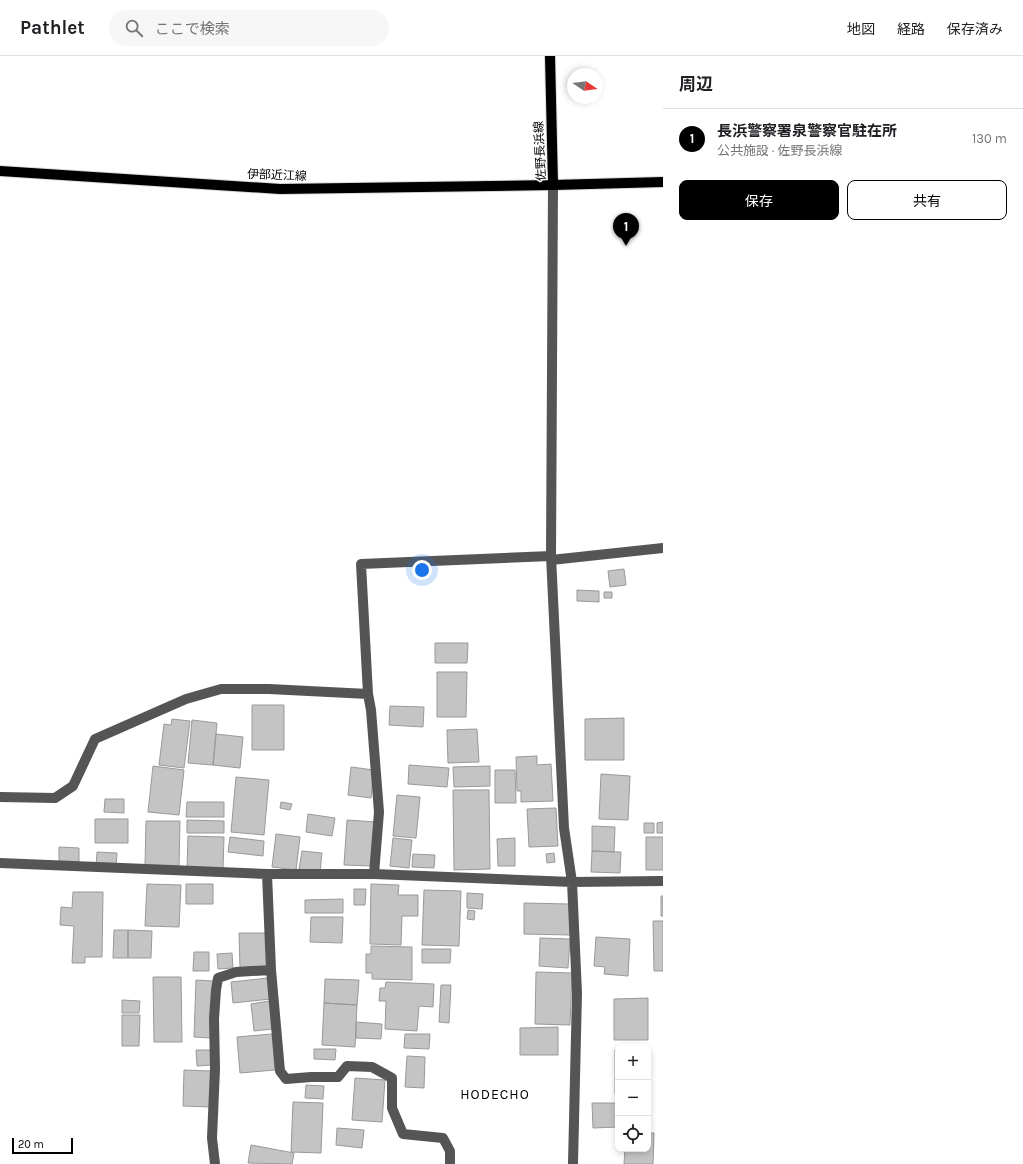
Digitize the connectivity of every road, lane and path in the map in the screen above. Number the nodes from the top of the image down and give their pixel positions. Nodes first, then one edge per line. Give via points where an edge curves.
1 (550, 56) edge
2 (0, 171) edge
3 (663, 182) edge
4 (553, 185) junction
5 (663, 548) edge
6 (551, 558) junction
7 (368, 694) junction
8 (0, 797) edge
9 (0, 863) edge
10 (267, 874) junction
11 (374, 874) junction
12 (663, 881) edge
13 (572, 882) junction
14 (271, 970) junction
15 (214, 1164) edge
16 (450, 1164) edge
17 (573, 1164) edge

1 - 4 main road, 佐野長浜線
2 - 4 main road, 伊部近江線 via 280,189
3 - 4 main road, 佐野長浜線
4 - 6 street
5 - 6 street
6 - 7 street via 361,564
6 - 13 street via 564,828
7 - 8 street via 221,689 186,698 95,739 73,786 55,798
7 - 11 street via 379,812
9 - 10 street
10 - 11 street
10 - 14 street
11 - 13 street
12 - 13 street
13 - 17 street via 577,993
14 - 15 street via 236,972 218,978 214,1020
14 - 16 street via 280,1071 286,1079 338,1077 347,1066 372,1067 392,1078 392,1108 403,1134 443,1138 450,1151

